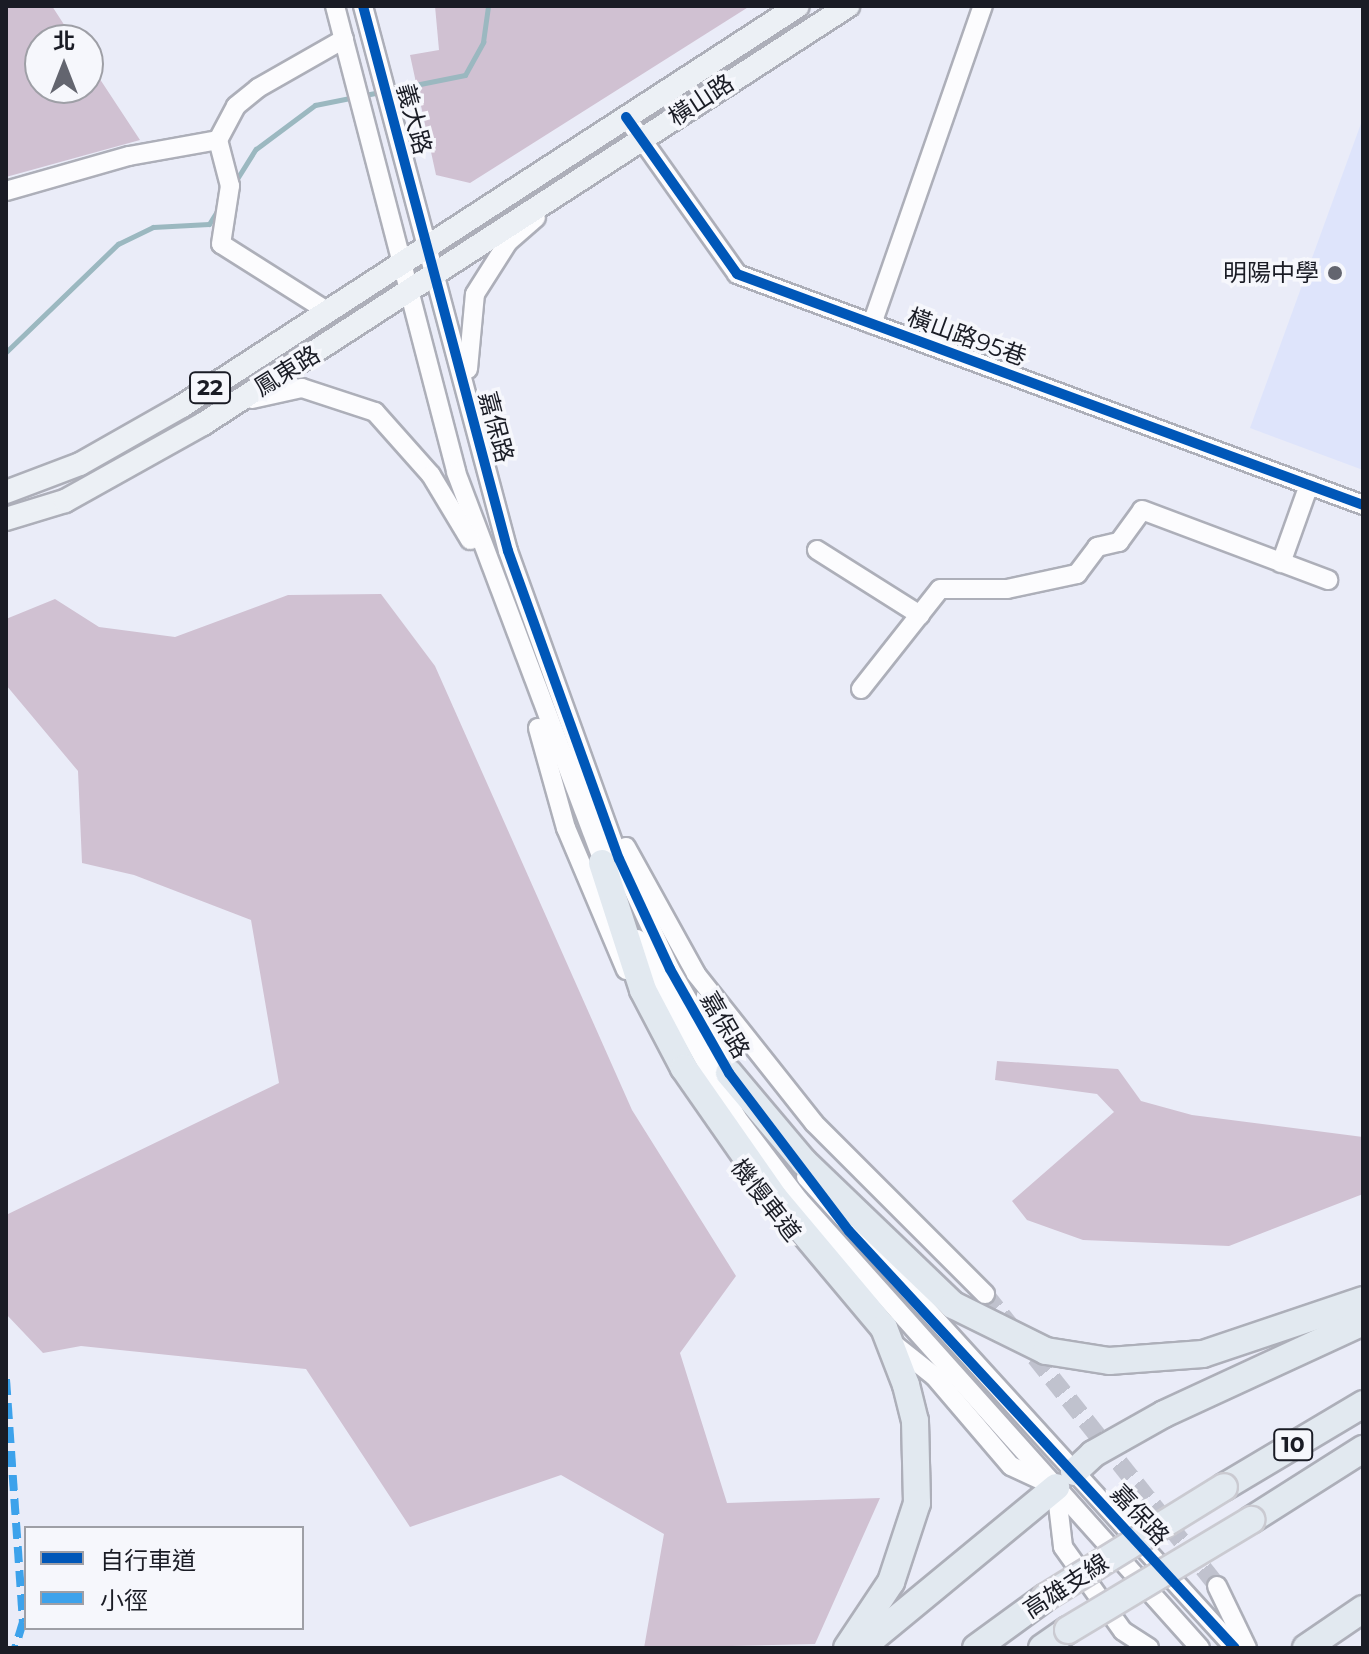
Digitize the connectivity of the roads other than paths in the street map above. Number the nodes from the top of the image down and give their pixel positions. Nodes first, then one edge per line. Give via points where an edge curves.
1 (335, 6) edge
2 (363, 6) edge
3 (798, 6) edge
4 (848, 6) edge
5 (983, 6) edge
6 (344, 39) junction
7 (626, 117) junction
8 (642, 138) junction
9 (218, 140) junction
10 (6, 191) edge
11 (556, 200) junction
12 (426, 243) junction
13 (402, 260) junction
14 (435, 275) junction
15 (410, 292) junction
16 (327, 311) junction
17 (872, 324) junction
18 (203, 424) junction
19 (475, 427) junction
20 (1309, 485) junction
21 (6, 492) edge
22 (1363, 505) edge
23 (6, 519) edge
24 (817, 550) dead end
25 (1281, 563) junction
26 (488, 570) junction
27 (1328, 580) dead end
28 (920, 615) junction
29 (521, 651) junction
30 (861, 689) dead end
31 (593, 789) junction
32 (602, 863) junction
33 (729, 1073) junction
34 (985, 1294) tunnel mouth
35 (1363, 1300) edge
36 (1363, 1322) edge
37 (891, 1342) junction
38 (1363, 1404) edge
39 (1363, 1449) edge
40 (1065, 1480) junction
41 (1217, 1586) tunnel mouth
42 (1363, 1609) edge
43 (847, 1648) edge
44 (861, 1648) edge
45 (976, 1648) edge
46 (1042, 1648) edge
47 (1149, 1648) edge
48 (1200, 1648) edge
49 (1235, 1648) edge
50 (1247, 1648) edge
51 (1306, 1648) edge

1 - 6 street, 義大路
2 - 12 street, 義大路
3 - 7 main road, 橫山路 / 22
4 - 8 main road, 橫山路 / 22
5 - 17 street
6 - 9 street via 258,88 236,106
6 - 13 street, 義大路
7 - 8 street, 橫山路95巷
7 - 12 main road, 橫山路 / 22
8 - 11 main road, 橫山路 / 22
8 - 17 street, 橫山路95巷 via 737,274
9 - 10 street via 129,156
9 - 16 street via 230,186 221,244
11 - 14 main road, 橫山路 / 22
11 - 19 street via 508,242 475,294 467,345
12 - 13 main road, 鳳東路 / 22
12 - 14 street, 義大路
13 - 15 street, 義大路
13 - 16 main road, 鳳東路 / 22
14 - 15 main road, 鳳東路 / 22
14 - 19 street, 嘉保路
15 - 18 main road, 鳳東路 / 22
15 - 26 street, 嘉保路
16 - 21 main road, 鳳東路 / 22 via 118,443
17 - 20 street, 橫山路95巷
18 - 23 main road, 鳳東路 / 22 via 65,501
18 - 26 street via 265,392 284,389 318,390 357,403 405,440
19 - 31 street, 嘉保路 via 508,551
20 - 22 street, 橫山路95巷
20 - 25 street
24 - 28 street
25 - 27 street
25 - 28 street via 1142,510 1119,542 1097,547 1077,574 1007,589 940,589
26 - 29 street, 嘉保路
28 - 30 street
29 - 32 street, 嘉保路
29 - 37 street, 機慢車道 via 566,828 670,1058 781,1222
31 - 33 street, 嘉保路 via 670,969
31 - 34 street via 696,974 814,1123
32 - 37 highway via 643,990 684,1068 774,1197 860,1293
32 - 40 street, 嘉保路 via 677,1020 737,1118 876,1289
33 - 35 highway via 804,1162 953,1305 1046,1351 1109,1361 1203,1354
33 - 40 street, 嘉保路 via 849,1231
36 - 40 highway via 1164,1414 1093,1454
37 - 40 street, 機慢車道 via 934,1376 1011,1466
37 - 43 highway via 915,1421 917,1503 891,1582
38 - 45 highway, 高雄支線 / 10, bridge via 1046,1597
39 - 46 highway, 高雄支線 / 10, bridge
40 - 44 highway
40 - 47 street via 1063,1547 1123,1631
40 - 48 street, 嘉保路
40 - 49 street, 嘉保路
41 - 50 street
42 - 51 highway

